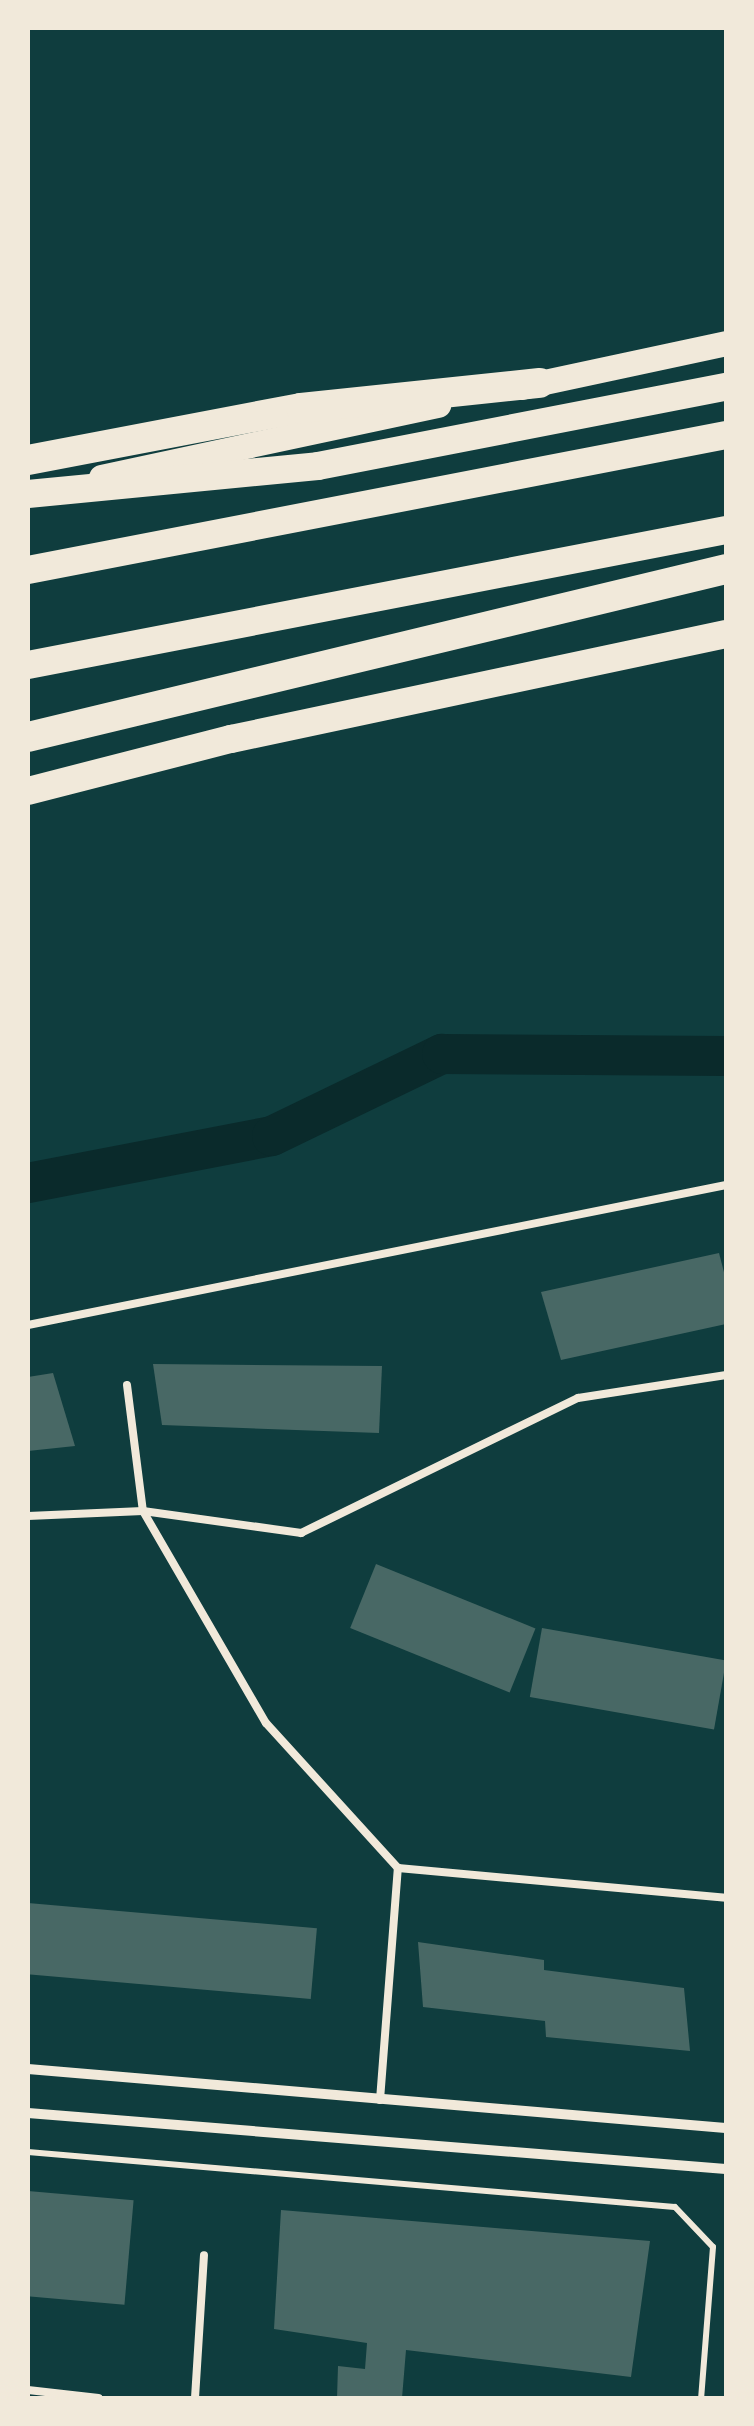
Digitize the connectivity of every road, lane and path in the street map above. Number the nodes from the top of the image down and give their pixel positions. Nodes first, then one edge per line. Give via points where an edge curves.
1 (726, 343) edge
2 (540, 383) junction
3 (726, 387) edge
4 (726, 436) edge
5 (28, 460) edge
6 (28, 493) edge
7 (726, 530) edge
8 (28, 570) edge
9 (726, 570) edge
10 (726, 634) edge
11 (28, 666) edge
12 (37, 735) edge
13 (28, 790) edge
14 (726, 1185) edge
15 (28, 1325) edge
16 (726, 1375) edge
17 (126, 1385) dead end
18 (143, 1511) junction
19 (28, 1516) edge
20 (398, 1868) junction
21 (726, 1898) edge
22 (28, 2070) edge
23 (380, 2100) junction
24 (28, 2113) edge
25 (726, 2128) edge
26 (28, 2152) edge
27 (726, 2169) edge
28 (204, 2255) dead end
29 (28, 2390) edge
30 (99, 2398) edge
31 (195, 2398) edge
32 (701, 2398) edge

1 - 2 main road
2 - 5 highway via 301,408
2 - 6 main road
3 - 6 highway via 318,466
4 - 8 highway
7 - 11 highway
9 - 12 highway
10 - 13 highway via 231,739
14 - 15 lane
16 - 18 lane via 578,1398 301,1533
17 - 18 lane
18 - 19 lane
18 - 20 lane via 266,1723
20 - 21 lane
20 - 23 lane
22 - 23 street
23 - 25 street
24 - 27 street
26 - 32 path via 674,2208 713,2247
28 - 31 lane
29 - 30 lane

